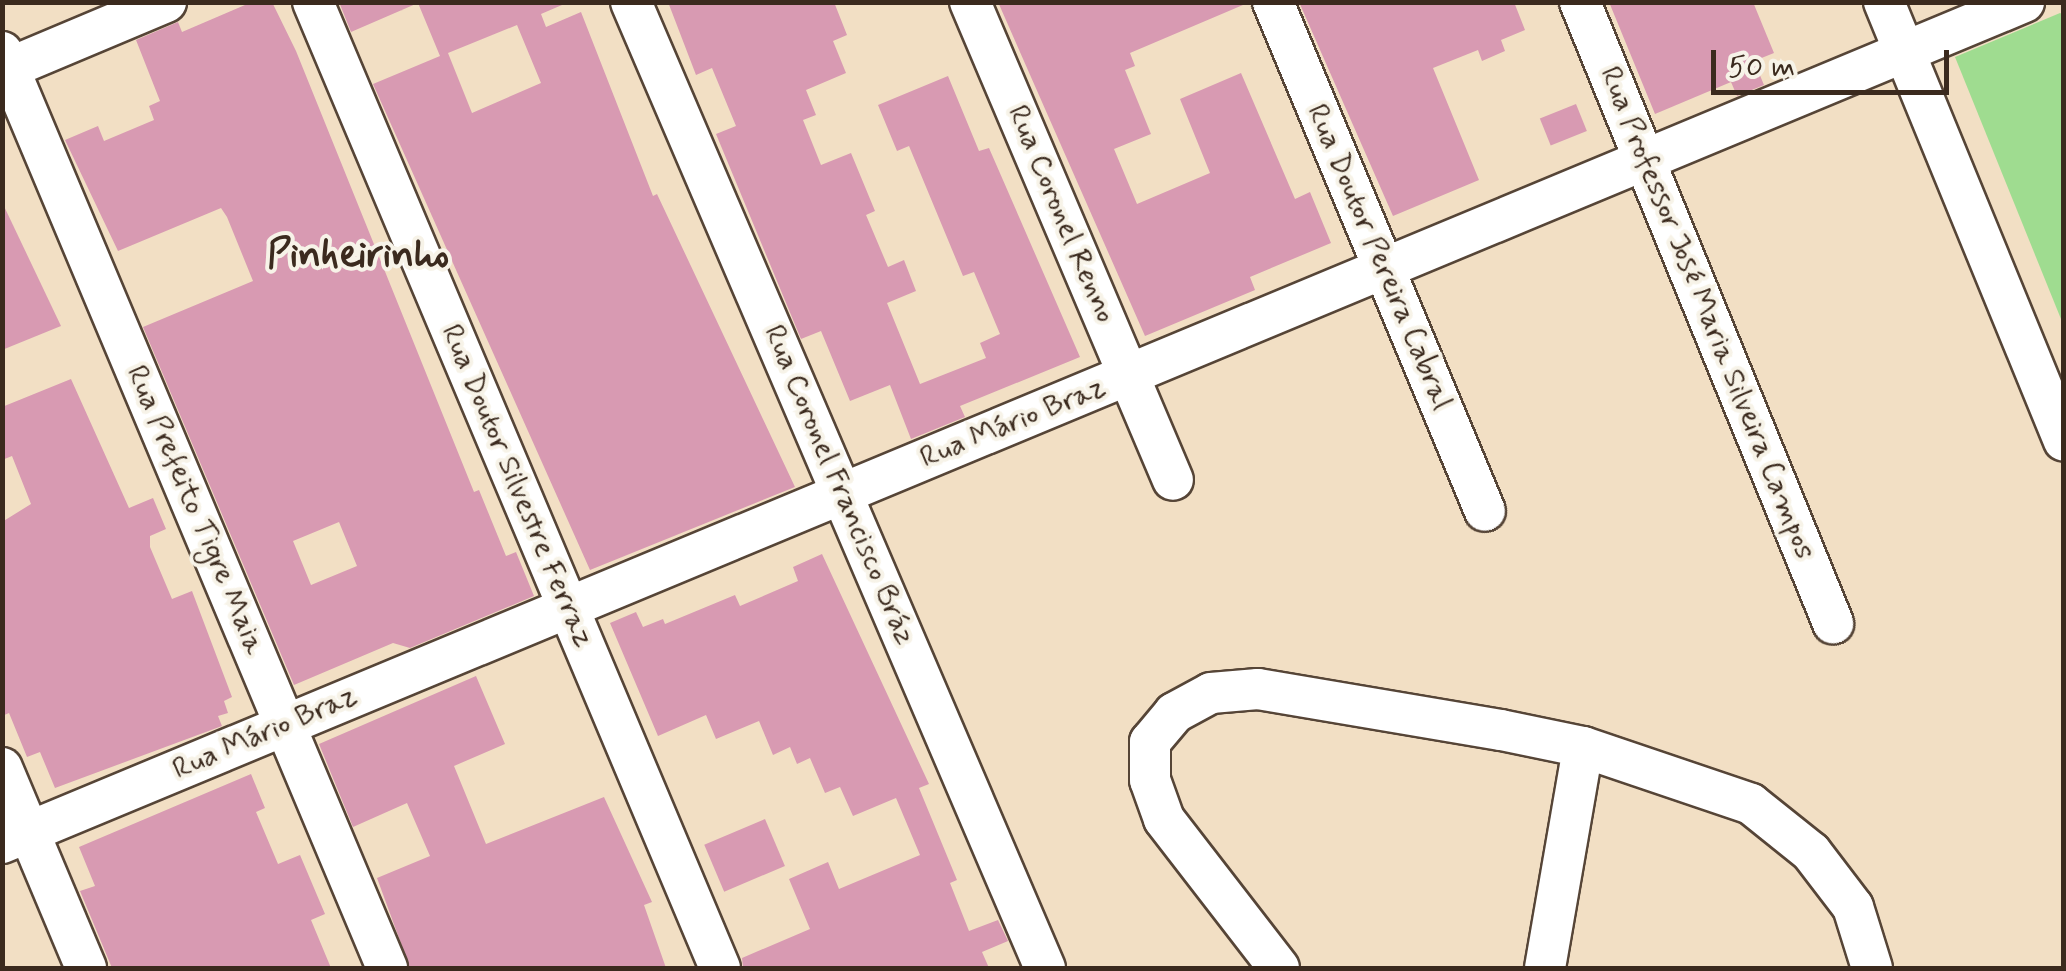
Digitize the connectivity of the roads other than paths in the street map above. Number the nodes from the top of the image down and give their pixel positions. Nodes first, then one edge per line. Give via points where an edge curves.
1 (166, 2) edge
2 (314, 2) edge
3 (631, 2) edge
4 (970, 2) edge
5 (1273, 2) edge
6 (1580, 2) edge
7 (1884, 2) edge
8 (2024, 2) edge
9 (1904, 52) junction
10 (5, 64) edge
11 (1645, 160) junction
12 (1383, 269) junction
13 (1129, 375) junction
14 (2064, 442) edge
15 (1173, 480) dead end
16 (843, 493) junction
17 (1485, 510) dead end
18 (568, 608) junction
19 (1834, 623) dead end
20 (285, 725) junction
21 (1583, 747) junction
22 (2, 768) edge
23 (16, 837) edge
24 (86, 968) edge
25 (388, 968) edge
26 (720, 968) edge
27 (1045, 968) edge
28 (1278, 968) edge
29 (1545, 968) edge
30 (1872, 968) edge

1 - 10 street
2 - 18 street, Rua Doutor Silvestre Ferraz
3 - 16 street, Rua Coronel Francisco Bráz
4 - 13 street, Rua Coronel Renno
5 - 12 street, Rua Doutor Pereira Cabral
6 - 11 street, Rua Professor José Maria Silveira Campos
7 - 9 street
8 - 9 street, Rua Mário Braz
9 - 11 street, Rua Mário Braz
9 - 14 street
10 - 20 street, Rua Prefeito Tigre Maia
11 - 12 street, Rua Mário Braz
11 - 19 street, Rua Professor José Maria Silveira Campos
12 - 13 street, Rua Mário Braz
12 - 17 street, Rua Doutor Pereira Cabral
13 - 15 street, Rua Coronel Renno
13 - 16 street, Rua Mário Braz
16 - 18 street, Rua Mário Braz
16 - 27 street, Rua Coronel Francisco Bráz
18 - 20 street, Rua Mário Braz
18 - 26 street, Rua Doutor Silvestre Ferraz
20 - 23 street, Rua Mário Braz
20 - 25 street, Rua Prefeito Tigre Maia
21 - 28 street via 1258,690 1211,693 1174,713 1150,742 1150,780 1164,819
21 - 29 street
21 - 30 street via 1751,804 1811,852 1853,908
22 - 23 street
23 - 24 street

